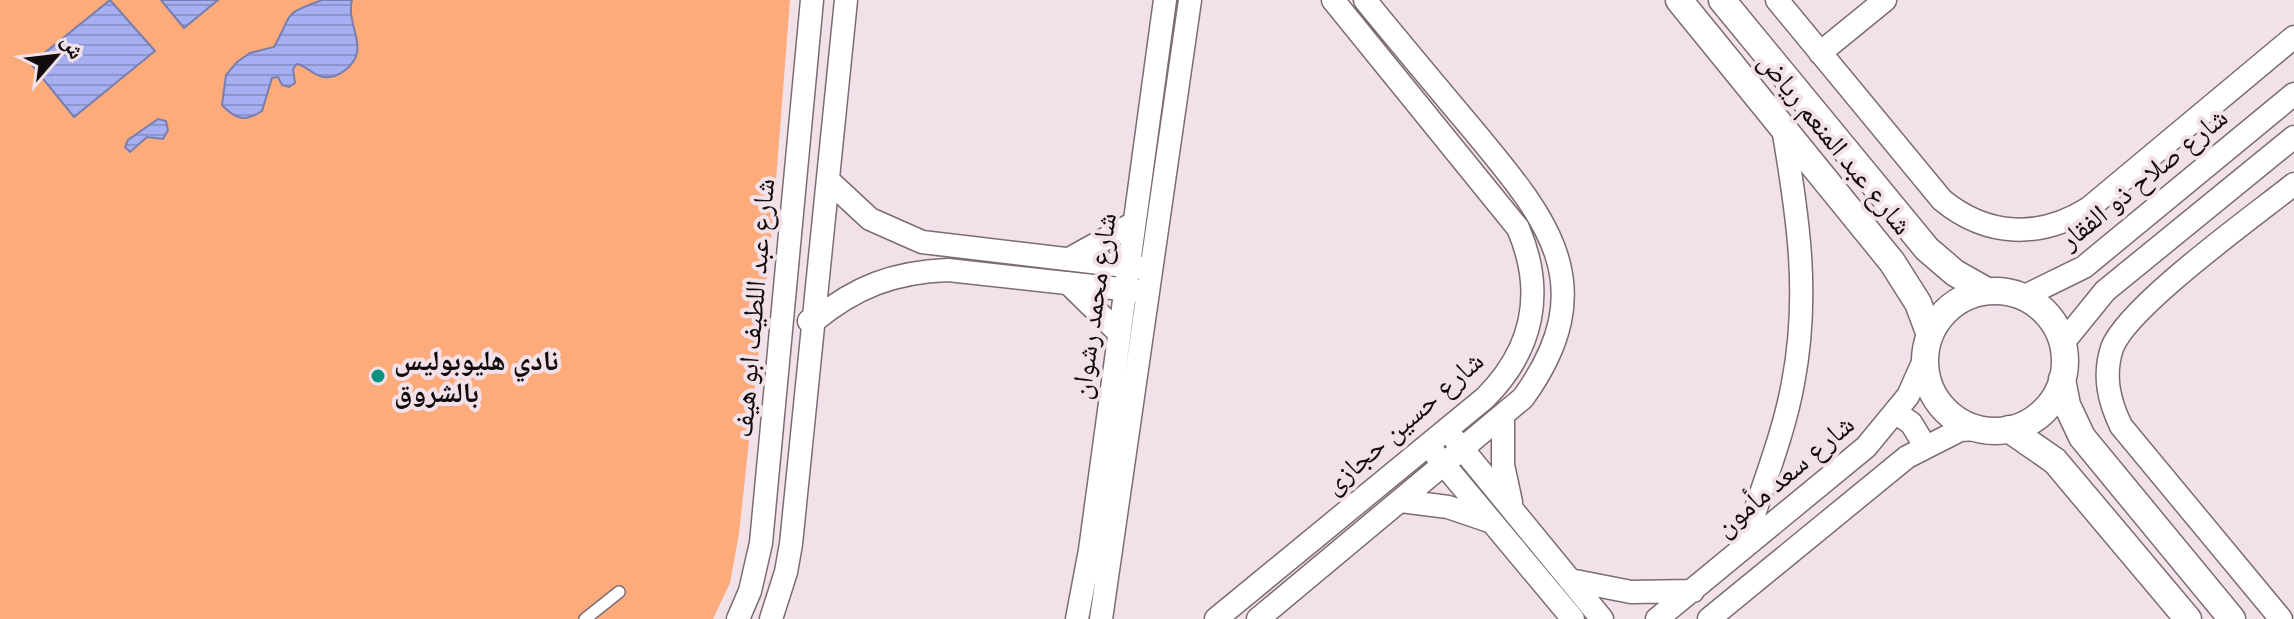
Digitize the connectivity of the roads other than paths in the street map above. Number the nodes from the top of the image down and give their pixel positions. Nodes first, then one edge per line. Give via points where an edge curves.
1 (812, 0) edge
2 (846, 0) edge
3 (1165, 0) edge
4 (1190, 0) edge
5 (1333, 0) edge
6 (1365, 0) edge
7 (1679, 0) edge
8 (1722, 0) edge
9 (1777, 0) edge
10 (1885, 0) edge
11 (2294, 37) edge
12 (1820, 53) junction
13 (2294, 94) edge
14 (1783, 128) junction
15 (2294, 137) edge
16 (828, 180) junction
17 (2294, 184) edge
18 (1134, 223) junction
19 (1068, 260) junction
20 (1943, 264) junction
21 (1129, 266) junction
22 (1152, 268) junction
23 (2067, 277) junction
24 (1068, 283) junction
25 (1126, 289) junction
26 (1987, 291) junction
27 (1149, 292) junction
28 (1912, 292) junction
29 (2023, 297) junction
30 (2091, 305) junction
31 (782, 319) junction
32 (814, 321) junction
33 (1119, 333) junction
34 (2062, 344) junction
35 (1928, 346) junction
36 (2062, 379) junction
37 (1896, 413) junction
38 (1503, 418) junction
39 (1979, 429) junction
40 (2009, 429) junction
41 (2077, 429) junction
42 (1446, 430) junction
43 (1428, 445) junction
44 (1925, 446) junction
45 (1463, 450) junction
46 (2048, 453) junction
47 (1445, 465) junction
48 (1401, 501) junction
49 (1513, 511) junction
50 (1492, 522) junction
51 (1744, 547) junction
52 (1570, 580) junction
53 (1693, 591) junction
54 (619, 592) dead end
55 (1551, 592) junction
56 (585, 619) edge
57 (738, 619) edge
58 (771, 619) edge
59 (1077, 619) edge
60 (1101, 619) edge
61 (1216, 619) edge
62 (1258, 619) edge
63 (1549, 619) edge
64 (1573, 619) edge
65 (1602, 619) edge
66 (1657, 619) edge
67 (1709, 619) edge
68 (2188, 619) edge
69 (2232, 619) edge
70 (2281, 619) edge

1 - 31 street, شارع عبد اللطيف ابو هيف
2 - 16 street
3 - 18 street, شارع محمد رشوان
4 - 22 street, شارع محمد رشوان
5 - 42 street, شارع حسين حجازى via 1502,206 1528,252 1534,305 1519,356 1504,379
6 - 38 street, شارع حسين حجازى via 1524,191 1552,240 1562,295 1556,337 1540,375
7 - 14 street, شارع عبد المنعم رياض
8 - 20 street, شارع عبد المنعم رياض
9 - 12 street
10 - 12 street
11 - 12 street via 2089,208 2058,225 2023,231 1971,220 1942,200
13 - 23 street, شارع صلاح ذو الفقار
14 - 28 street, شارع عبد المنعم رياض
14 - 51 street via 1801,232 1802,316 1793,385
15 - 30 street
16 - 19 street via 870,219 922,242
16 - 32 street
17 - 70 street via 2135,314 2122,329 2108,367 2112,407 2121,426
18 - 19 street
18 - 21 street, شارع محمد رشوان
19 - 21 street
20 - 26 street, شارع عبد المنعم رياض
20 - 28 street via 1934,279
21 - 22 street
21 - 25 street, شارع محمد رشوان
22 - 27 street, شارع محمد رشوان
23 - 29 street, شارع صلاح ذو الفقار
23 - 30 street via 2076,294
24 - 25 street
24 - 32 street via 918,271 861,287
24 - 33 street
25 - 27 street
25 - 33 street, شارع محمد رشوان
26 - 29 street
26 - 35 street via 1958,301 1937,321
27 - 60 street, شارع محمد رشوان
28 - 35 street, شارع عبد المنعم رياض
29 - 34 street via 2048,316
30 - 34 street
31 - 32 street
31 - 57 street, شارع عبد اللطيف ابو هيف via 761,543
32 - 58 street via 791,544
33 - 59 street, شارع محمد رشوان
34 - 36 street
35 - 37 street, شارع سعد مأمون via 1918,377
35 - 39 street via 1926,374 1940,403
36 - 40 street via 2037,417
36 - 41 street
37 - 44 street via 1911,423
37 - 51 street, شارع سعد مأمون via 1866,447
38 - 45 street, شارع حسين حجازى
38 - 49 street via 1503,465
39 - 40 street
39 - 44 street via 1960,430
40 - 46 street
41 - 46 street via 2056,440
41 - 69 street
42 - 43 street, شارع حسين حجازى
42 - 45 street
43 - 47 street
43 - 61 street, شارع حسين حجازى
44 - 67 street
45 - 47 street, شارع حسين حجازى
45 - 49 street
46 - 68 street
47 - 48 street, شارع حسين حجازى
47 - 50 street
48 - 50 street via 1448,507
48 - 62 street, شارع حسين حجازى
49 - 52 street
50 - 55 street
51 - 53 street, شارع سعد مأمون
52 - 53 street via 1631,592
52 - 65 street
53 - 66 street, شارع سعد مأمون
54 - 56 lane
55 - 63 street
55 - 64 street

